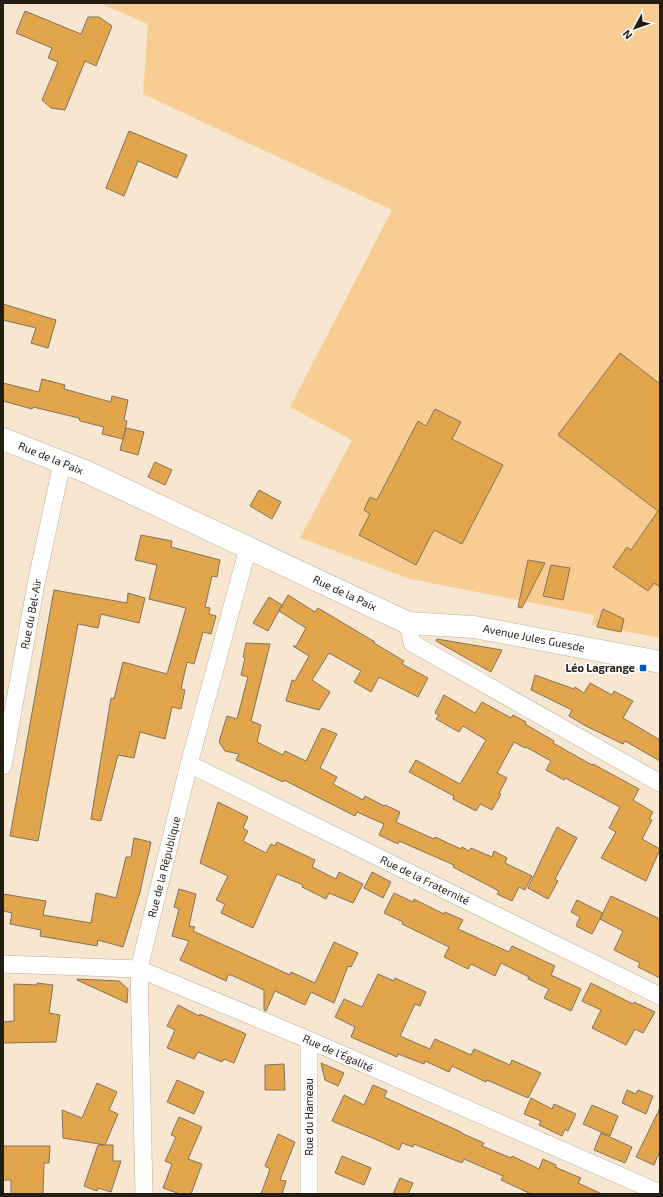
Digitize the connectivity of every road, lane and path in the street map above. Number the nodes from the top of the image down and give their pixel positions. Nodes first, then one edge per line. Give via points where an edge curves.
1 (3, 439) edge
2 (62, 463) junction
3 (248, 548) junction
4 (408, 623) junction
5 (660, 662) edge
6 (189, 764) junction
7 (3, 766) edge
8 (660, 783) edge
9 (3, 964) edge
10 (139, 969) junction
11 (660, 996) edge
12 (309, 1040) junction
13 (660, 1193) edge
14 (144, 1194) edge
15 (309, 1194) edge

1 - 2 street, Rue de la Paix
2 - 3 street, Rue de la Paix via 87,472
2 - 7 street, Rue du Bel-Air via 36,584
3 - 4 street, Rue de la Paix
3 - 6 street, Rue de la République
4 - 5 street, Avenue Jules Guesde via 474,627
4 - 8 street via 412,643
6 - 10 street, Rue de la République
6 - 11 street, Rue de la Fraternité
9 - 10 street, Rue de l'Égalité
10 - 12 street, Rue de l'Égalité
10 - 14 street, Rue de la République
12 - 13 street, Rue de l'Égalité
12 - 15 street, Rue du Hameau

